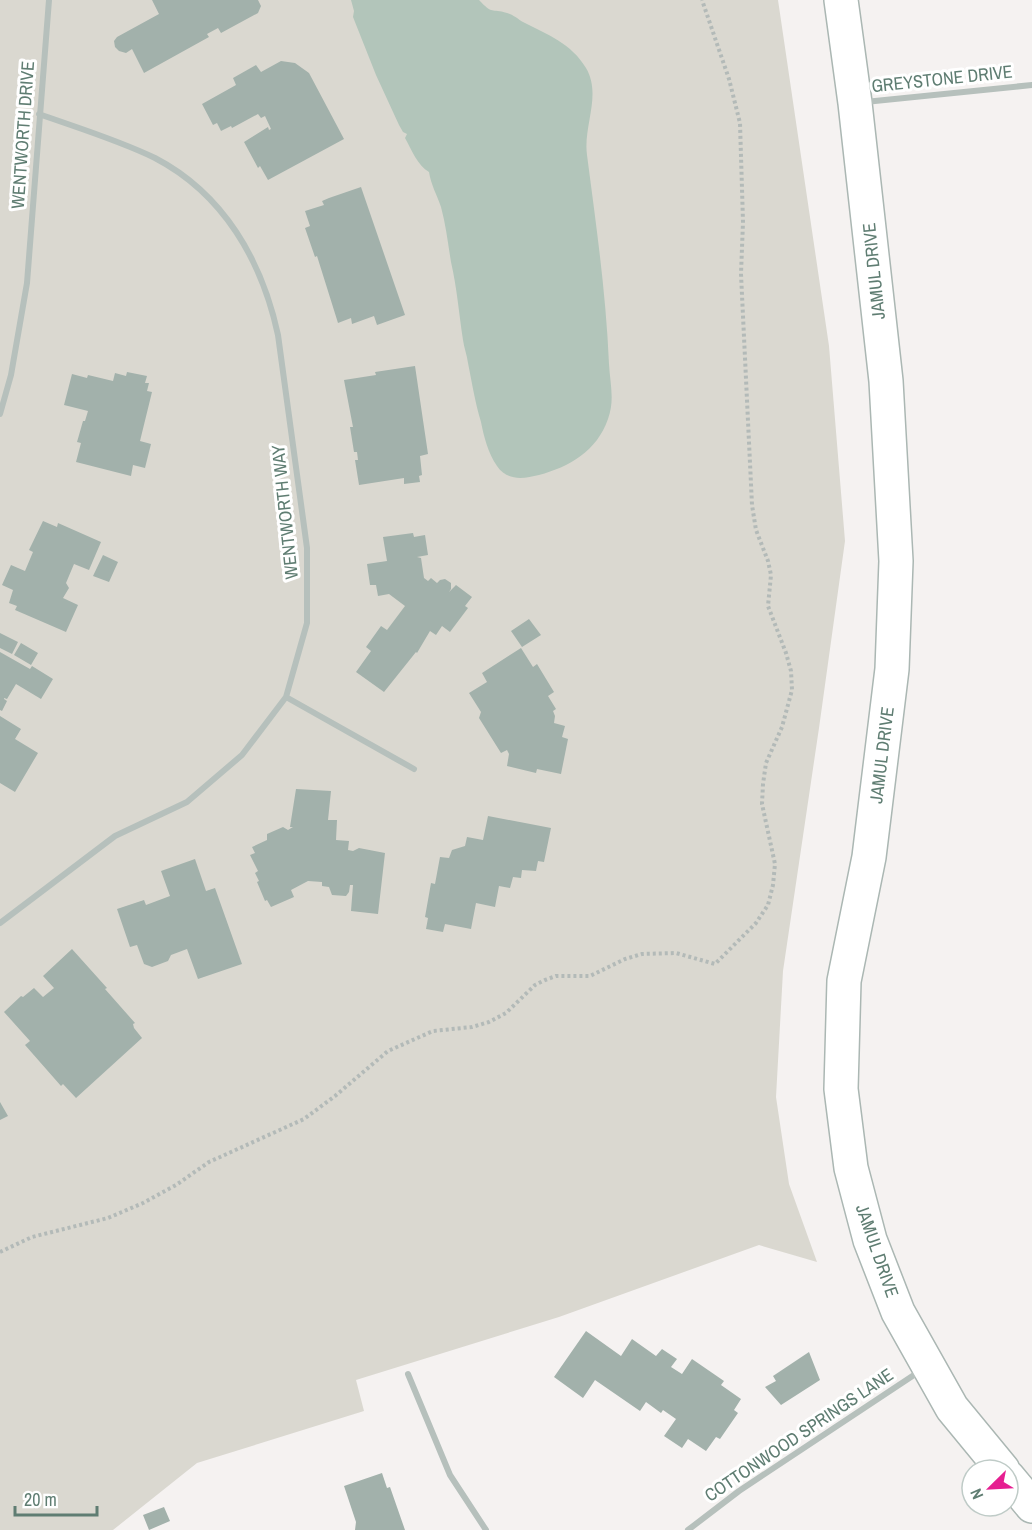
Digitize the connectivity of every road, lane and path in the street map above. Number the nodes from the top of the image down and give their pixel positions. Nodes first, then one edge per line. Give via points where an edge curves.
1 (49, 0) edge
2 (702, 0) edge
3 (841, 0) edge
4 (1032, 85) edge
5 (855, 103) junction
6 (39, 114) junction
7 (0, 414) edge
8 (286, 697) junction
9 (414, 770) dead end
10 (0, 923) edge
11 (0, 1252) edge
12 (928, 1366) junction
13 (408, 1374) dead end
14 (993, 1458) edge
15 (1020, 1492) edge
16 (1032, 1506) edge
17 (486, 1530) edge
18 (688, 1530) edge

1 - 6 street, WENTWORTH DRIVE
2 - 11 path via 740,123 742,294 752,505 771,575 768,606 791,671 788,708 766,763 763,784 762,804 775,864 768,904 756,923 715,964 676,954 642,954 590,976 556,976 545,980 489,1022 433,1031 388,1051 303,1119 209,1162 143,1203 108,1218 32,1237
3 - 5 street, JAMUL DRIVE
4 - 5 street, GREYSTONE DRIVE
5 - 12 street, JAMUL DRIVE via 886,381 896,561 892,669 871,845 844,981 841,1089 851,1168 870,1240 898,1312
6 - 7 street, WENTWORTH DRIVE via 27,282
6 - 8 street, WENTWORTH WAY via 137,150 180,174 235,229 263,279 278,335 307,548 307,623
8 - 9 street
8 - 10 street, WENTWORTH WAY via 242,755 187,802 115,836
12 - 14 street, JAMUL DRIVE via 952,1408
12 - 18 street, COTTONWOOD SPRINGS LANE via 739,1491
13 - 17 street via 450,1475
15 - 16 street

